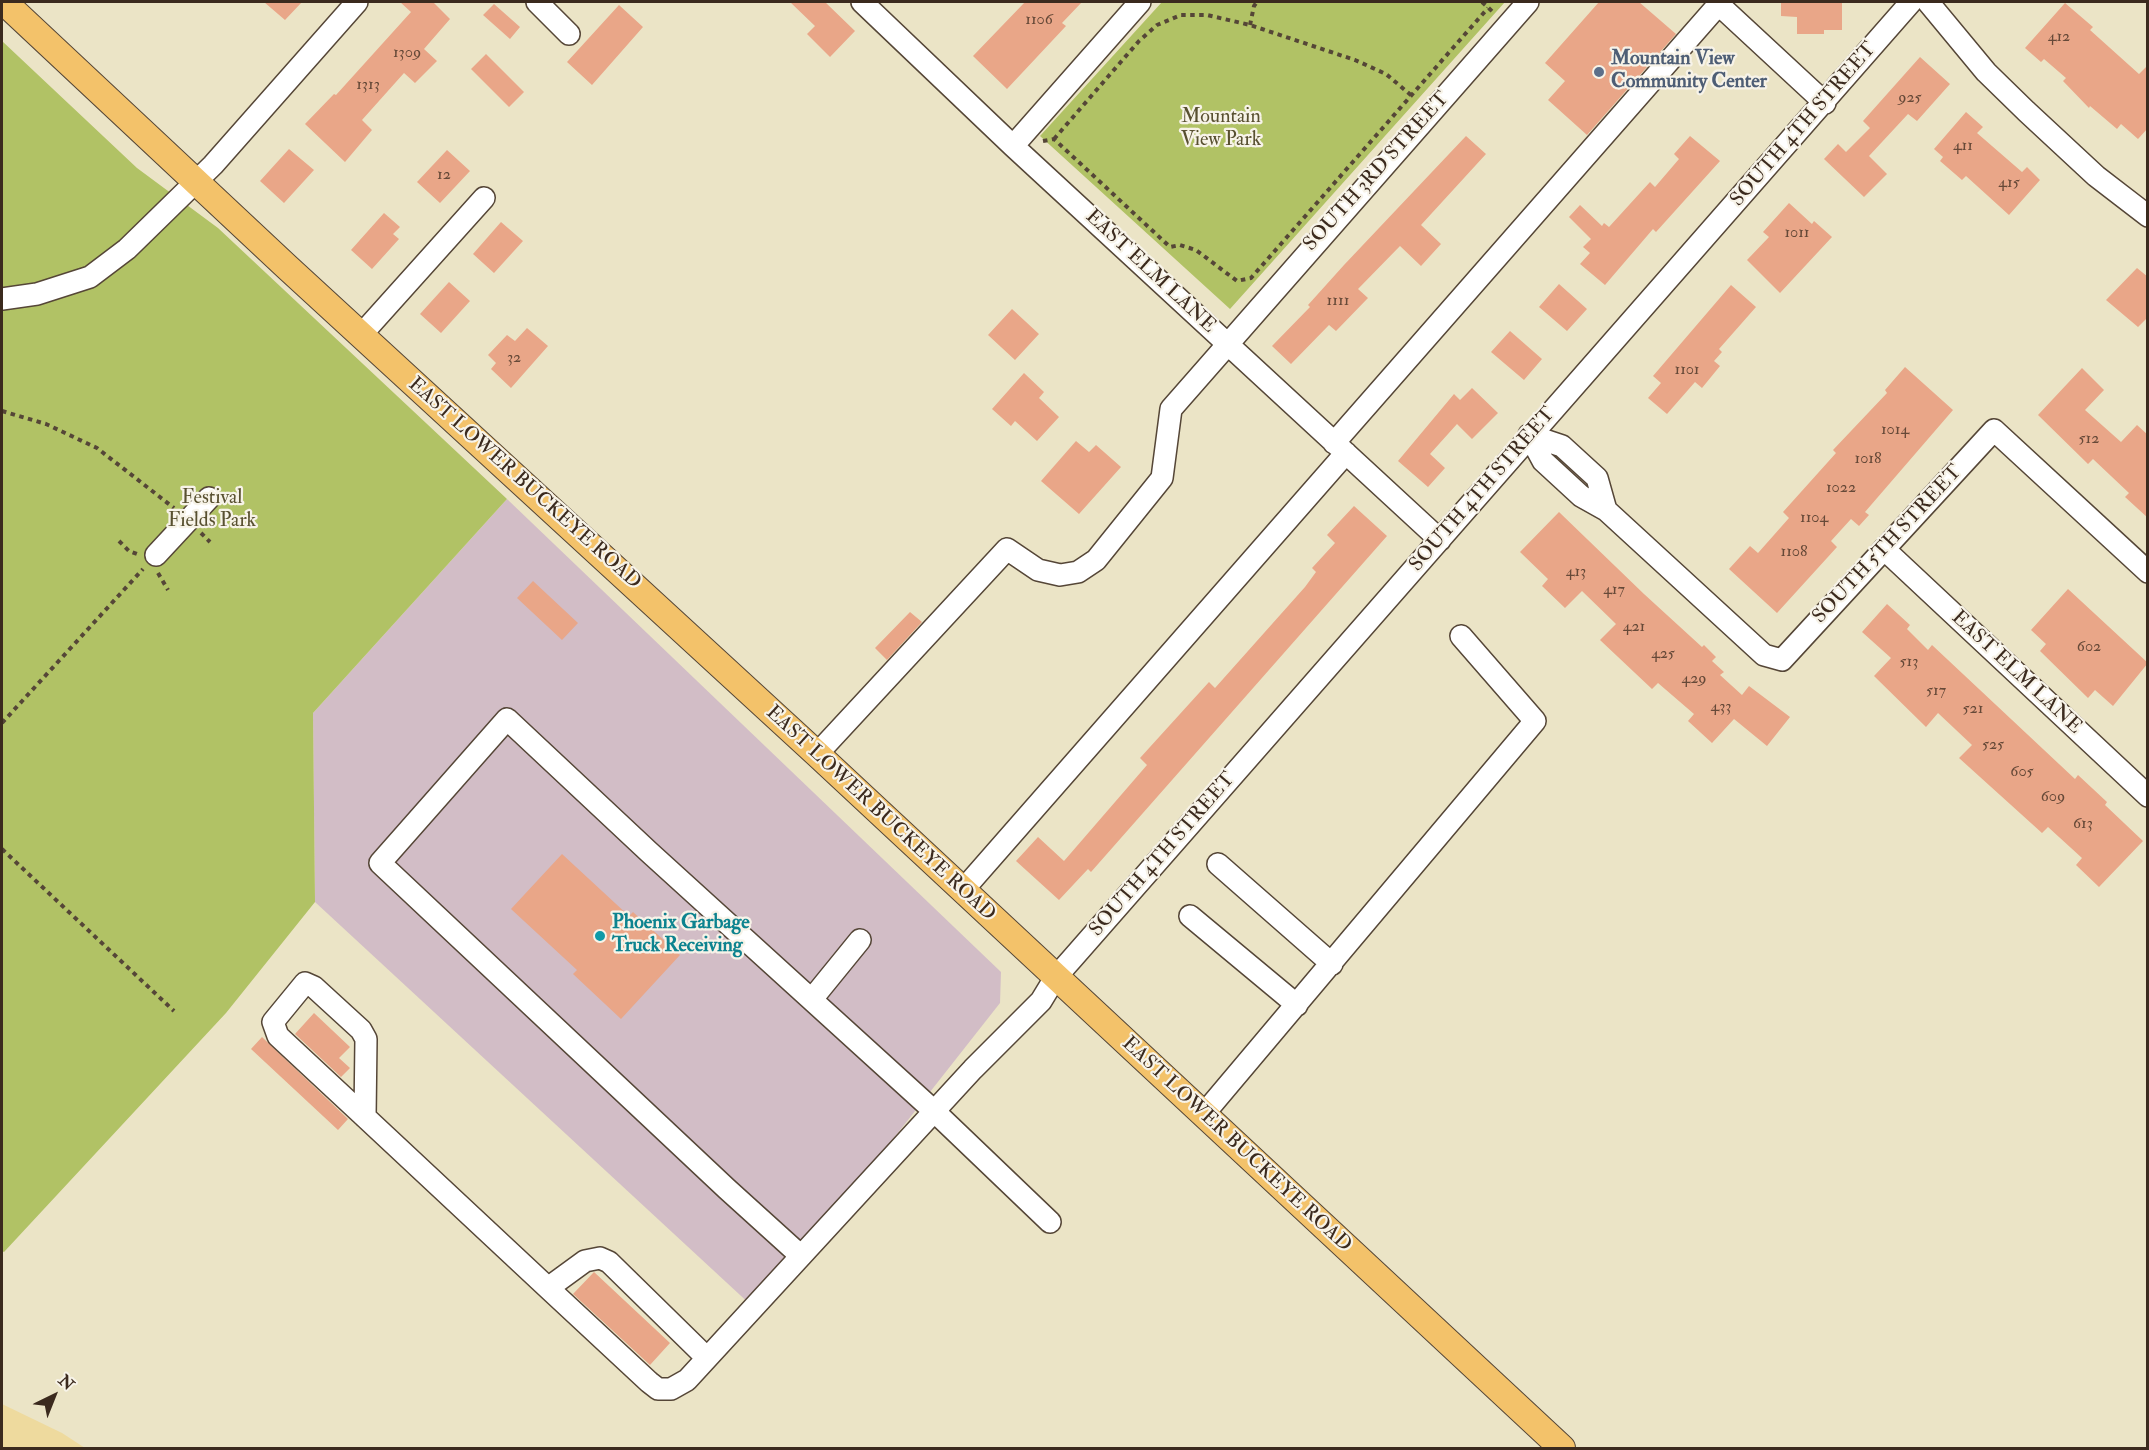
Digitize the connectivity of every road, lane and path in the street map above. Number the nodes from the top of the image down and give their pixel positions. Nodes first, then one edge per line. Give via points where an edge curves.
1 (4, 2) edge
2 (357, 2) edge
3 (537, 2) edge
4 (862, 2) edge
5 (1140, 2) edge
6 (1257, 2) edge
7 (1528, 2) edge
8 (1911, 2) edge
9 (1928, 2) edge
10 (1717, 3) edge
11 (1488, 8) dead end
12 (1250, 25) junction
13 (569, 34) dead end
14 (1411, 95) junction
15 (1825, 103) junction
16 (1430, 112) junction
17 (1054, 140) junction
18 (1013, 146) junction
19 (196, 181) junction
20 (484, 198) dead end
21 (2148, 216) edge
22 (2, 299) edge
23 (361, 335) junction
24 (1226, 343) junction
25 (2, 411) edge
26 (1529, 435) junction
27 (1340, 448) junction
28 (209, 498) dead end
29 (188, 521) junction
30 (1440, 540) junction
31 (210, 542) dead end
32 (1884, 549) junction
33 (156, 555) joint
34 (2148, 572) edge
35 (1461, 636) dead end
36 (2, 723) edge
37 (817, 754) junction
38 (2148, 796) edge
39 (2, 849) edge
40 (1218, 864) dead end
41 (963, 890) junction
42 (1190, 916) dead end
43 (860, 940) dead end
44 (1332, 964) junction
45 (1055, 978) junction
46 (812, 999) junction
47 (1297, 1005) junction
48 (174, 1011) dead end
49 (934, 1111) junction
50 (1203, 1115) junction
51 (365, 1117) junction
52 (1050, 1222) dead end
53 (801, 1256) junction
54 (548, 1288) junction
55 (707, 1358) junction
56 (1562, 1449) edge

1 - 19 main road, EAST LOWER BUCKEYE ROAD
2 - 19 street
3 - 13 street
4 - 18 street, EAST ELM LANE
5 - 18 street
6 - 12 path
7 - 16 street, SOUTH 3RD STREET
8 - 15 street, SOUTH 4TH STREET
9 - 21 street via 2018,104 2096,176
10 - 15 street
10 - 27 street
11 - 14 path
12 - 14 path via 1355,60 1386,74
12 - 17 path via 1207,15 1181,15 1157,26 1139,41
14 - 16 path
14 - 17 path via 1251,278 1237,280 1196,250 1180,245 1170,247
15 - 26 street, SOUTH 4TH STREET
16 - 24 street, SOUTH 3RD STREET
17 - 18 path
18 - 24 street, EAST ELM LANE
19 - 22 street via 127,249 90,277 38,294
19 - 23 main road, EAST LOWER BUCKEYE ROAD
20 - 23 street
23 - 37 main road, EAST LOWER BUCKEYE ROAD
24 - 27 street, EAST ELM LANE
24 - 37 street, SOUTH 3RD STREET via 1171,409 1162,478 1096,560 1078,572 1060,575 1038,570 1007,549
25 - 29 path via 46,424 97,448
26 - 30 street, SOUTH 4TH STREET
26 - 32 street, SOUTH 5TH STREET via 1543,461 1581,496 1606,510 1764,655 1782,660
27 - 30 street, EAST ELM LANE
27 - 41 street
28 - 29 street
29 - 31 path
29 - 33 street
30 - 45 street, SOUTH 4TH STREET
32 - 34 street, SOUTH 5TH STREET via 1994,430
32 - 38 street, EAST ELM LANE
33 - 36 path
35 - 44 street via 1535,721
37 - 41 main road, EAST LOWER BUCKEYE ROAD
39 - 48 path
40 - 44 street
41 - 45 main road, EAST LOWER BUCKEYE ROAD
42 - 47 street
43 - 46 street
44 - 47 street
45 - 49 street, SOUTH 4TH STREET via 1041,1001
45 - 50 main road, EAST LOWER BUCKEYE ROAD
46 - 49 street
46 - 53 street via 507,719 380,863
47 - 50 street
49 - 52 street
49 - 53 street, SOUTH 4TH STREET
50 - 56 main road, EAST LOWER BUCKEYE ROAD
51 - 51 street via 274,1030 273,1022 305,983 322,994 366,1039
51 - 54 street
53 - 55 street, SOUTH 4TH STREET
54 - 55 street via 585,1261 600,1258 609,1262
54 - 55 street, SOUTH 4TH STREET via 658,1389 671,1389 687,1380

